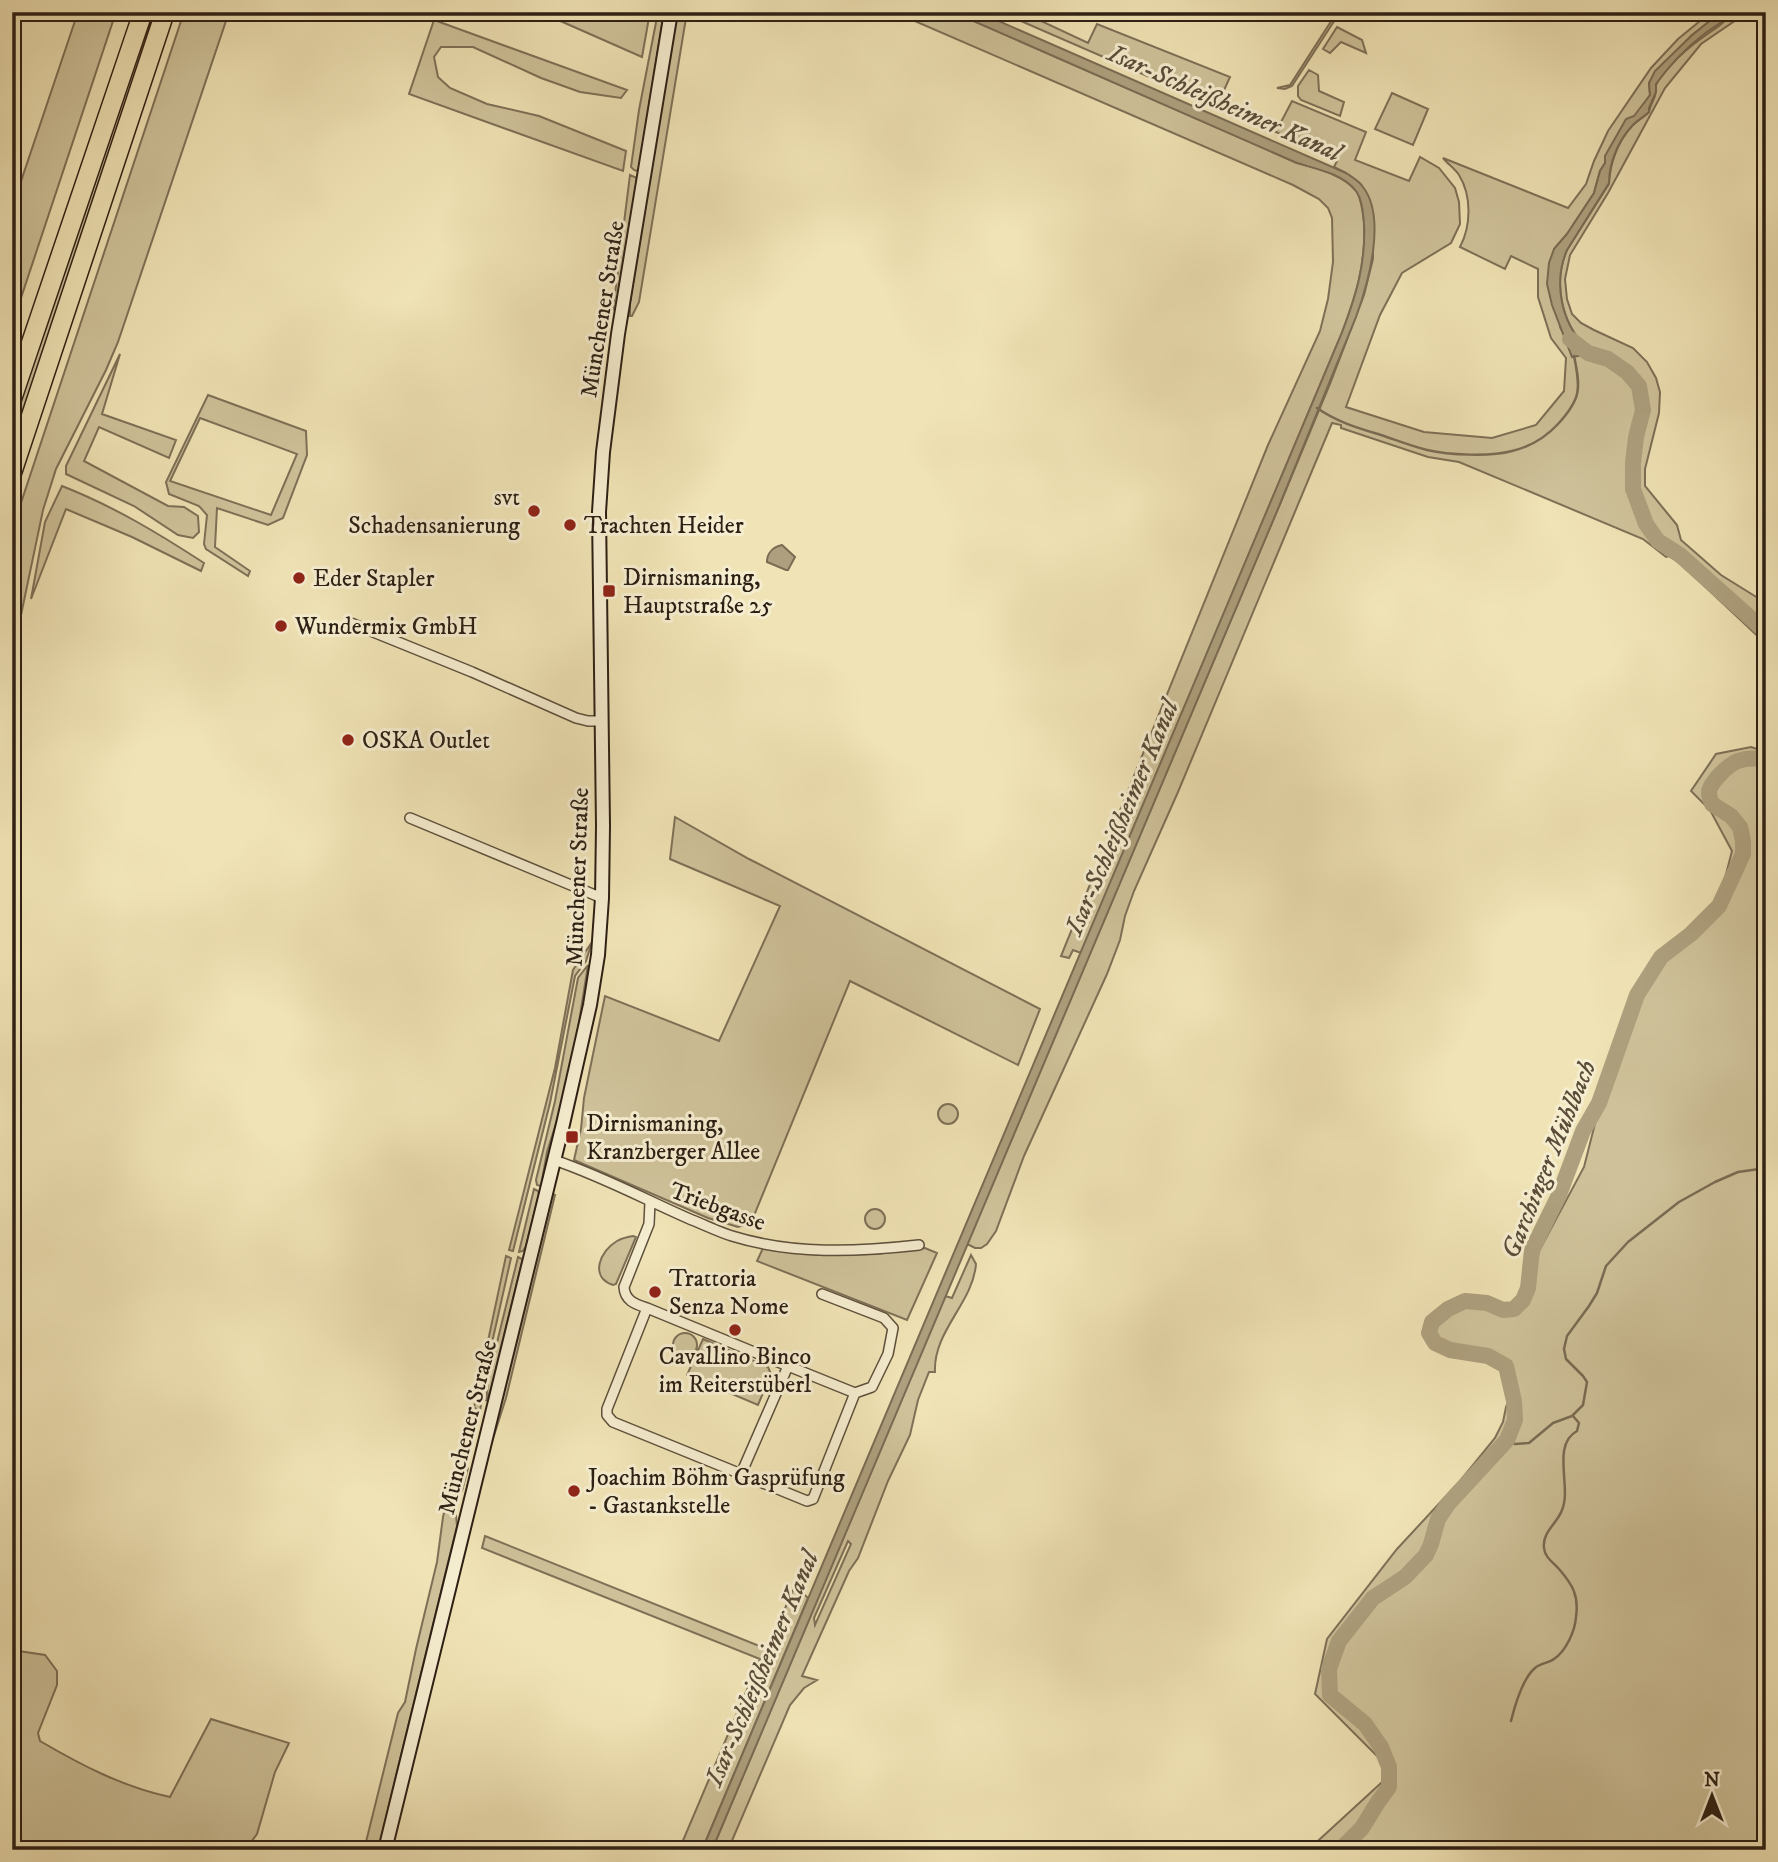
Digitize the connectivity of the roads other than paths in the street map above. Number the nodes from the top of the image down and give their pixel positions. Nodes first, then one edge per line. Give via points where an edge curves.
1 (143, 12) edge
2 (166, 12) edge
3 (671, 12) edge
4 (12, 399) edge
5 (12, 473) edge
6 (351, 623) dead end
7 (601, 721) junction
8 (410, 818) dead end
9 (598, 896) junction
10 (554, 1160) junction
11 (650, 1202) junction
12 (919, 1245) dead end
13 (822, 1294) dead end
14 (647, 1308) junction
15 (788, 1366) junction
16 (855, 1393) junction
17 (741, 1474) junction
18 (385, 1850) edge

1 - 4 highway
2 - 5 highway
3 - 7 main road, Münchener Straße via 603,452 599,512
6 - 7 street via 576,718
7 - 9 main road, Münchener Straße via 603,826
8 - 9 street
9 - 10 main road, Münchener Straße via 598,955 590,1005
10 - 11 street, Triebgasse
10 - 18 main road, Münchener Straße
11 - 12 street, Triebgasse via 757,1243 818,1251
11 - 14 street via 649,1224 624,1287 631,1301
13 - 16 street via 884,1318 893,1328 888,1354 872,1387
14 - 15 street
14 - 17 street via 607,1415 613,1422
15 - 16 street
15 - 17 street
16 - 17 street via 813,1499 807,1501

